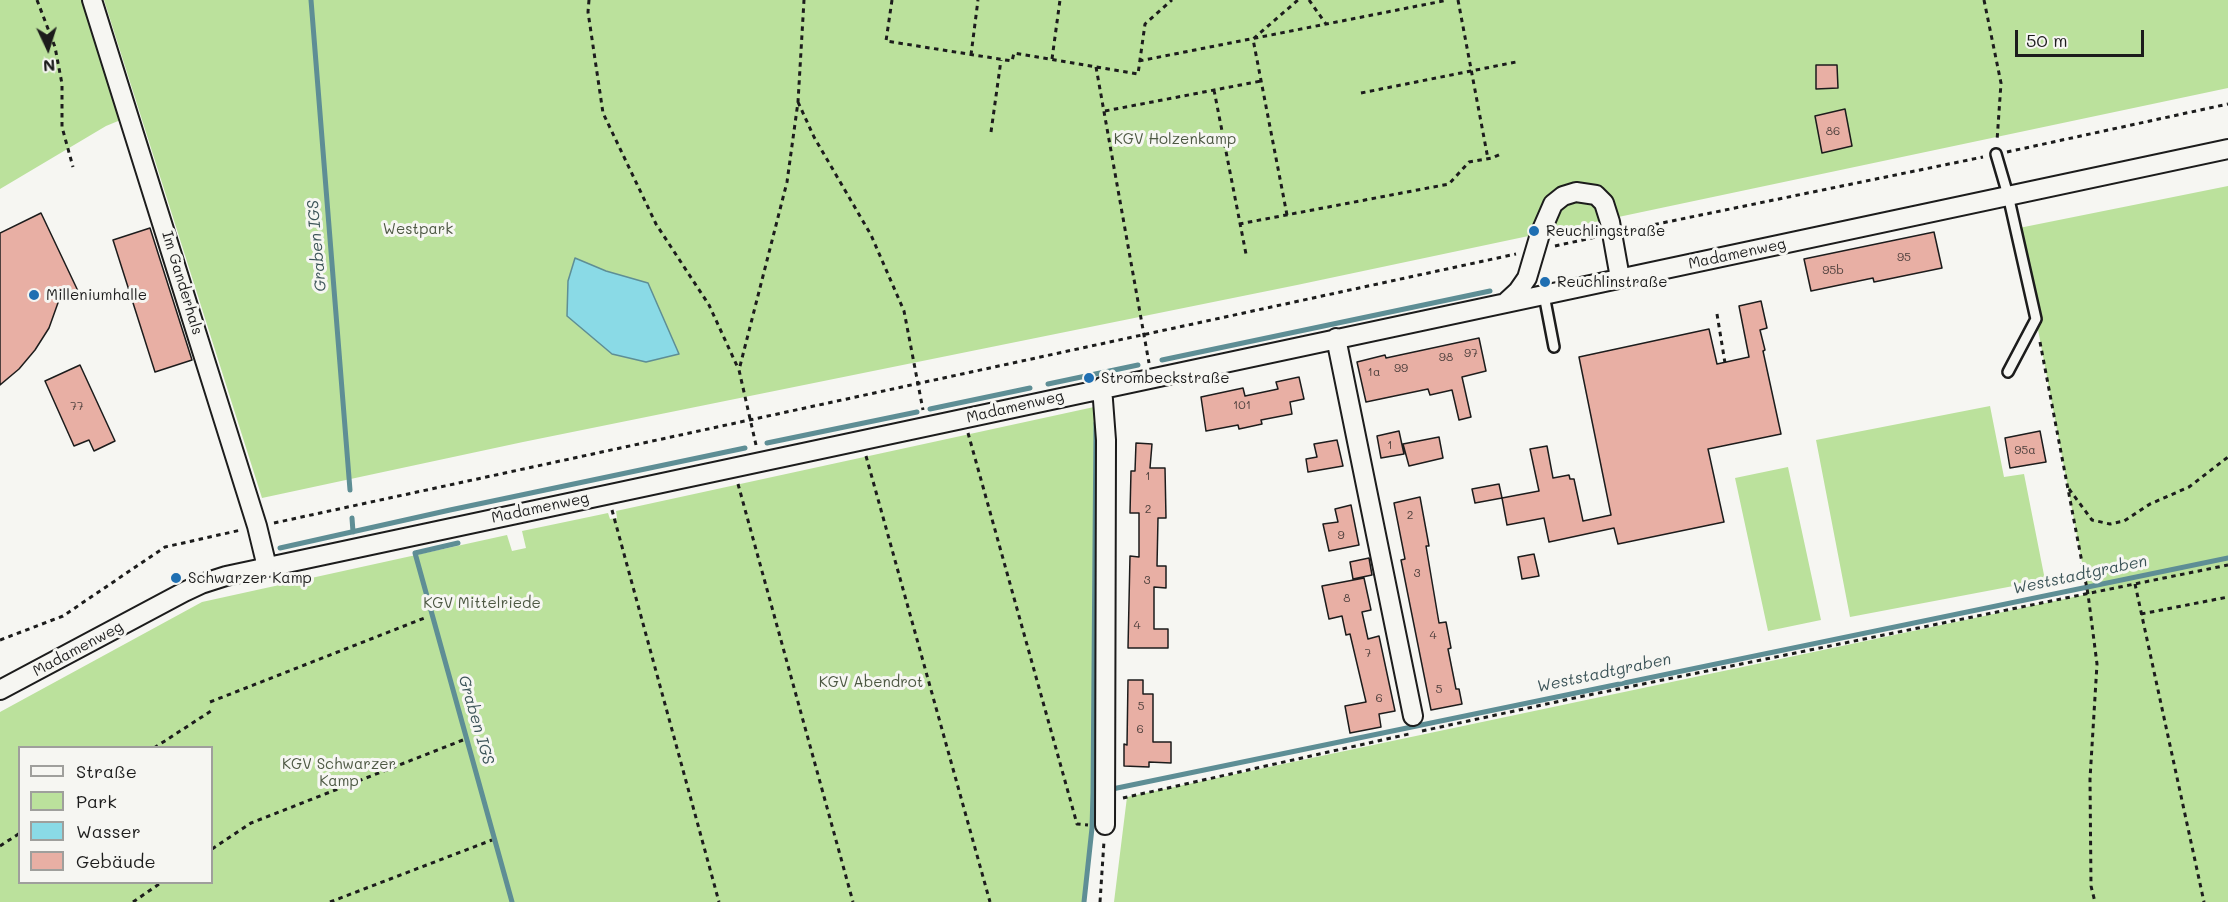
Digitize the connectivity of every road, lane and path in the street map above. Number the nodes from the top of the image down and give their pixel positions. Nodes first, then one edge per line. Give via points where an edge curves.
1 (37, 0) edge
2 (92, 0) edge
3 (589, 0) edge
4 (804, 0) edge
5 (892, 0) edge
6 (978, 0) edge
7 (1060, 0) edge
8 (1172, 0) edge
9 (1298, 0) edge
10 (1309, 0) edge
11 (1448, 0) edge
12 (1458, 0) edge
13 (1984, 0) edge
14 (1326, 24) junction
15 (1253, 39) junction
16 (970, 55) junction
17 (1052, 59) junction
18 (1001, 60) junction
19 (1139, 61) junction
20 (1516, 62) dead end
21 (1096, 67) junction
22 (1471, 71) junction
23 (1261, 81) junction
24 (1214, 90) junction
25 (1361, 93) dead end
26 (798, 102) junction
27 (2228, 104) edge
28 (1105, 111) junction
29 (991, 132) dead end
30 (2228, 148) edge
31 (1501, 154) dead end
32 (1996, 154) junction
33 (1488, 159) junction
34 (73, 167) dead end
35 (2008, 195) junction
36 (1287, 215) junction
37 (1239, 224) junction
38 (1612, 233) junction
39 (1535, 250) junction
40 (1246, 254) dead end
41 (1620, 278) junction
42 (1544, 295) junction
43 (1505, 303) junction
44 (1717, 314) dead end
45 (2036, 319) junction
46 (1145, 335) junction
47 (1336, 338) junction
48 (1554, 347) dead end
49 (1725, 363) dead end
50 (739, 370) junction
51 (2008, 372) dead end
52 (1151, 377) junction
53 (918, 383) junction
54 (1102, 387) junction
55 (750, 419) junction
56 (926, 427) junction
57 (969, 436) dead end
58 (2228, 457) edge
59 (867, 458) dead end
60 (759, 461) junction
61 (739, 486) dead end
62 (2068, 487) junction
63 (614, 518) dead end
64 (257, 526) junction
65 (2228, 565) edge
66 (267, 567) junction
67 (2135, 584) junction
68 (2088, 594) junction
69 (2228, 597) edge
70 (2141, 614) junction
71 (427, 616) dead end
72 (0, 640) edge
73 (0, 690) edge
74 (210, 702) dead end
75 (211, 711) dead end
76 (1413, 716) dead end
77 (463, 740) dead end
78 (156, 746) edge
79 (1106, 801) junction
80 (1098, 825) junction
81 (18, 834) edge
82 (492, 840) dead end
83 (0, 846) edge
84 (213, 848) edge
85 (159, 884) edge
86 (134, 902) edge
87 (330, 902) edge
88 (719, 902) edge
89 (853, 902) edge
90 (990, 902) edge
91 (1100, 902) edge
92 (2095, 902) edge
93 (2204, 902) edge

1 - 34 path via 55,47 62,84 62,127
2 - 64 street, Im Ganderhals
3 - 50 path via 603,113 656,224 709,305
4 - 26 path
5 - 16 path via 886,41
6 - 16 path
7 - 17 path
8 - 19 path via 1145,24
9 - 15 path
10 - 14 path
11 - 14 path
12 - 22 path
13 - 32 path via 2001,83
14 - 15 path
15 - 19 path
15 - 23 path
16 - 18 path
17 - 18 path via 1014,53 1012,61
17 - 21 path
18 - 29 path
19 - 21 path via 1138,74
20 - 22 path
21 - 28 path
22 - 25 path
22 - 33 path
23 - 24 path
23 - 36 path
24 - 28 path
24 - 37 path
26 - 50 path via 787,182
26 - 53 path via 871,235 904,311
27 - 32 path
28 - 46 path
30 - 35 street, Madamenweg
31 - 33 path
32 - 35 lane
32 - 38 path
33 - 36 path via 1469,162 1449,184
35 - 41 street, Madamenweg
35 - 45 lane
36 - 37 path
37 - 40 path
38 - 39 path
38 - 39 street via 1604,203 1596,195 1576,192 1553,204
38 - 41 street
39 - 43 street via 1527,278
39 - 46 path
41 - 42 street, Madamenweg
42 - 43 street, Madamenweg
42 - 48 lane
43 - 47 street, Madamenweg
44 - 49 path
45 - 51 lane
45 - 62 path
46 - 52 path
46 - 53 path
47 - 52 street, Madamenweg
47 - 76 street
50 - 55 path
52 - 54 street, Madamenweg
53 - 55 path
53 - 56 path
54 - 56 street, Madamenweg
54 - 79 street via 1106,440
55 - 60 path
55 - 64 path
56 - 60 street, Madamenweg
57 - 80 path via 1077,824
58 - 62 path via 2189,487 2150,504 2124,522 2110,525 2092,520
59 - 90 path
60 - 66 street, Madamenweg
61 - 89 path
62 - 68 path
63 - 88 path
64 - 66 street, Im Ganderhals
64 - 72 path via 165,547 63,616
65 - 67 path
66 - 73 street, Madamenweg via 201,584
67 - 68 path
67 - 70 path
68 - 79 path via 1579,697
68 - 92 path via 2097,664 2090,779 2091,886
69 - 70 path
70 - 93 path
71 - 74 path
75 - 78 path
77 - 84 path via 251,823
79 - 80 street
80 - 91 path
81 - 83 path
82 - 87 path
85 - 86 path

